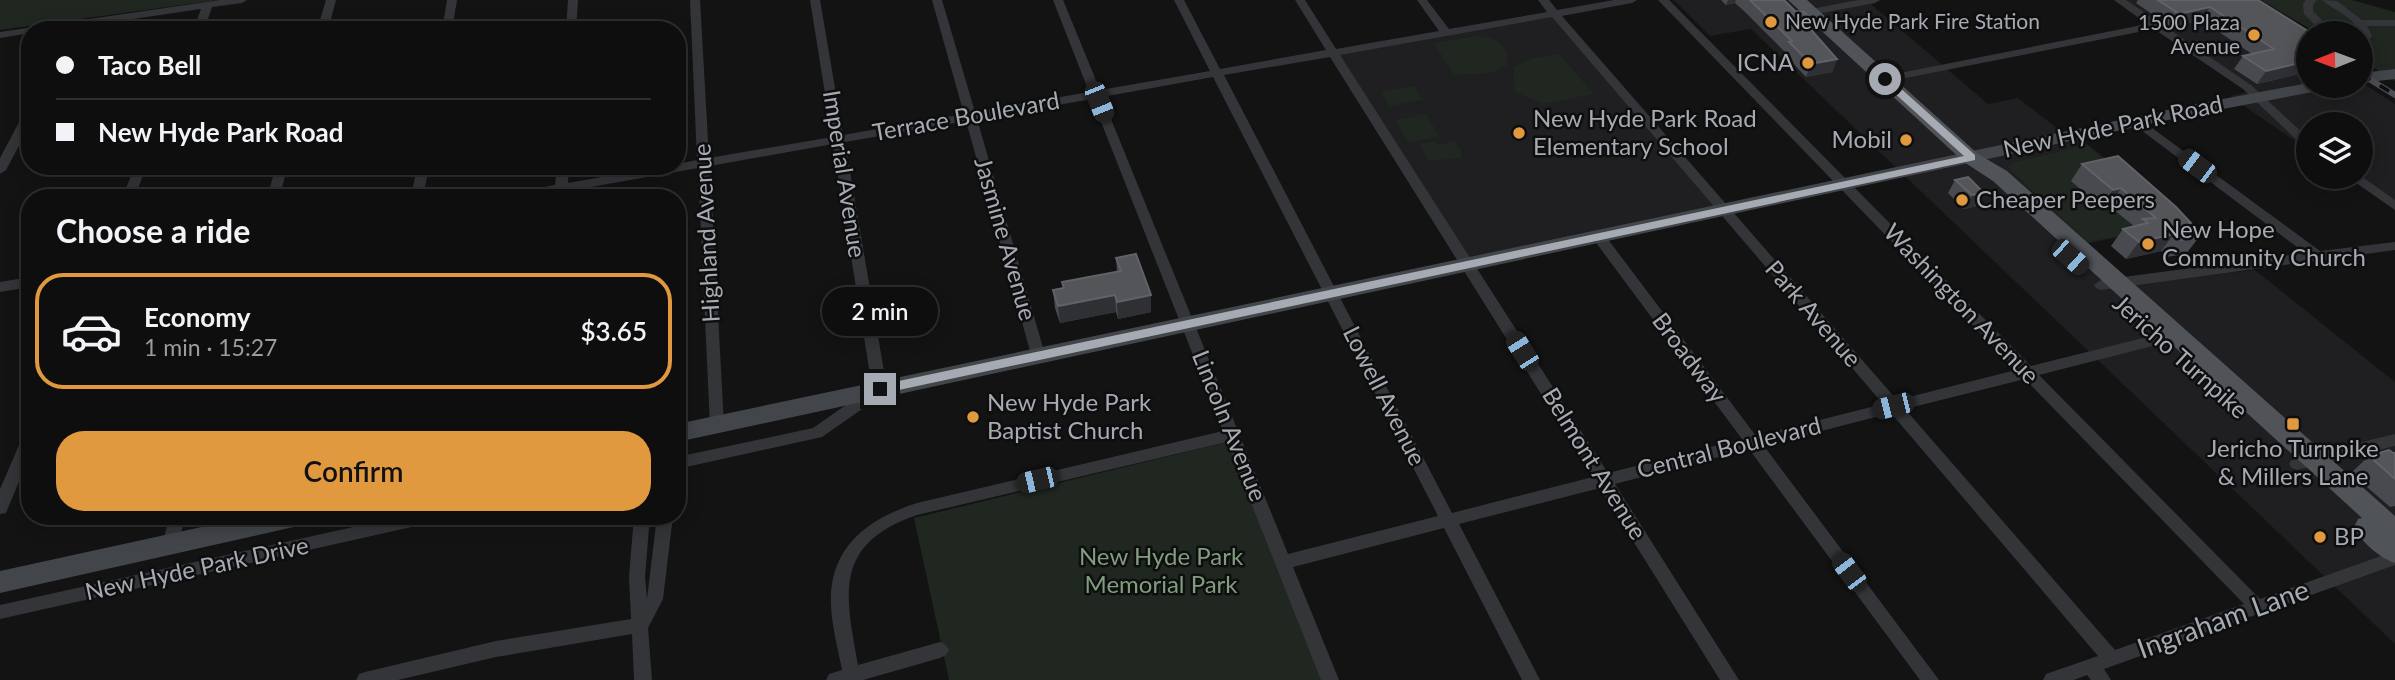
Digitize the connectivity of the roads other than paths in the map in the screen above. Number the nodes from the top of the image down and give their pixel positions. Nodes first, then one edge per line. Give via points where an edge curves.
1 (242, 0) edge
2 (331, 0) edge
3 (452, 0) edge
4 (573, 0) edge
5 (695, 0) edge
6 (815, 0) edge
7 (937, 0) edge
8 (1058, 0) edge
9 (1179, 0) edge
10 (1300, 0) edge
11 (1422, 0) edge
12 (1543, 0) edge
13 (1632, 0) edge
14 (1663, 0) edge
15 (1875, 0) edge
16 (2119, 0) edge
17 (2312, 0) edge
18 (2327, 0) edge
19 (208, 5) junction
20 (1804, 6) edge
21 (1554, 14) junction
22 (111, 21) edge
23 (202, 21) edge
24 (325, 21) edge
25 (448, 21) edge
26 (572, 21) edge
27 (2317, 21) edge
28 (2357, 21) edge
29 (2373, 23) edge
30 (2395, 23) edge
31 (2157, 25) junction
32 (21, 31) edge
33 (1446, 33) junction
34 (0, 34) edge
35 (1333, 53) junction
36 (1217, 73) junction
37 (2395, 74) edge
38 (2373, 77) edge
39 (1885, 79) junction
40 (2296, 90) edge
41 (1096, 94) junction
42 (2260, 97) junction
43 (970, 116) junction
44 (2137, 121) junction
45 (21, 130) edge
46 (2296, 132) edge
47 (838, 140) junction
48 (1971, 158) junction
49 (704, 163) junction
50 (686, 167) edge
51 (0, 170) edge
52 (647, 175) edge
53 (1844, 185) junction
54 (581, 189) edge
55 (2371, 189) edge
56 (2395, 206) edge
57 (1724, 211) junction
58 (1599, 237) junction
59 (2395, 246) edge
60 (2317, 256) junction
61 (1468, 265) junction
62 (21, 284) edge
63 (2109, 284) junction
64 (0, 287) edge
65 (1331, 295) junction
66 (1188, 326) junction
67 (2168, 337) junction
68 (1039, 358) junction
69 (2028, 372) junction
70 (880, 389) junction
71 (1893, 406) junction
72 (717, 425) junction
73 (686, 431) edge
74 (1232, 435) junction
75 (2395, 440) edge
76 (1752, 442) junction
77 (21, 458) edge
78 (686, 461) edge
79 (2306, 462) junction
80 (1604, 480) junction
81 (0, 508) edge
82 (1448, 520) junction
83 (175, 525) edge
84 (257, 525) edge
85 (393, 525) edge
86 (641, 525) edge
87 (664, 525) edge
88 (2395, 532) edge
89 (170, 544) junction
90 (2395, 552) edge
91 (2395, 558) edge
92 (1284, 562) junction
93 (0, 582) edge
94 (2258, 607) junction
95 (0, 612) edge
96 (641, 625) junction
97 (940, 650) dead end
98 (2112, 659) junction
99 (2096, 673) edge
100 (846, 678) edge
101 (365, 680) edge
102 (643, 680) edge
103 (1331, 680) edge
104 (1531, 680) edge
105 (1730, 680) edge
106 (1930, 680) edge
107 (2052, 680) edge

1 - 19 street
2 - 24 street
3 - 25 street
4 - 26 street
5 - 49 street, Highland Avenue
6 - 47 street, Imperial Avenue
7 - 43 street, Jasmine Avenue
8 - 41 street, Lincoln Avenue
9 - 36 street, Lowell Avenue
10 - 35 street, Belmont Avenue
11 - 33 street
12 - 21 street, Park Avenue
13 - 21 street, Terrace Boulevard
14 - 53 street, Washington Avenue
15 - 20 street
16 - 31 street
17 - 27 street via 2308,12
18 - 28 street
19 - 22 street
19 - 23 street
20 - 39 main road, Jericho Turnpike
21 - 33 street, Terrace Boulevard
21 - 57 street, Park Avenue
29 - 30 street
31 - 39 street
31 - 42 street
32 - 34 street
33 - 35 street, Terrace Boulevard
35 - 36 street, Terrace Boulevard
35 - 61 street, Belmont Avenue
36 - 41 street, Terrace Boulevard
36 - 65 street, Lowell Avenue
37 - 38 main road
39 - 48 main road, Jericho Turnpike
40 - 42 main road, New Hyde Park Road
41 - 43 street, Terrace Boulevard
41 - 66 street, Lincoln Avenue
42 - 44 main road, New Hyde Park Road
42 - 46 street
43 - 47 street, Terrace Boulevard
43 - 68 street, Jasmine Avenue
44 - 48 main road, New Hyde Park Road
44 - 60 street
45 - 51 street
47 - 49 street, Terrace Boulevard
47 - 70 street, Imperial Avenue
48 - 53 main road, New Hyde Park Road
48 - 63 main road, Jericho Turnpike via 1984,179
49 - 50 street, Terrace Boulevard
49 - 72 street, Highland Avenue
52 - 54 street, Terrace Boulevard
53 - 57 main road, New Hyde Park Road
53 - 69 street, Washington Avenue
55 - 56 street
57 - 58 main road, New Hyde Park Road
57 - 71 street, Park Avenue
58 - 61 main road, New Hyde Park Road
58 - 76 street, Broadway
59 - 60 street
60 - 63 street
61 - 65 main road, New Hyde Park Road
61 - 80 street, Belmont Avenue
62 - 64 street
63 - 67 main road, Jericho Turnpike
65 - 66 main road, New Hyde Park Road
65 - 82 street, Lowell Avenue
66 - 68 main road, New Hyde Park Road
66 - 74 street, Lincoln Avenue
67 - 69 street, Central Boulevard
67 - 79 main road, Jericho Turnpike
68 - 70 main road, New Hyde Park Road
69 - 71 street, Central Boulevard
69 - 94 street, Washington Avenue
70 - 72 main road, New Hyde Park Road
70 - 78 street via 817,433
71 - 76 street, Central Boulevard
71 - 98 street, Park Avenue
72 - 73 main road, New Hyde Park Road
74 - 92 street, Lincoln Avenue
74 - 100 street via 903,513 873,529 852,549 838,585
75 - 79 street
76 - 80 street, Central Boulevard
76 - 106 street, Broadway
77 - 81 street
79 - 88 main road, Jericho Turnpike
79 - 90 main road, Jericho Turnpike
80 - 82 street, Central Boulevard
80 - 105 street, Belmont Avenue
82 - 92 street, Central Boulevard
82 - 104 street, Lowell Avenue
83 - 89 street
84 - 89 main road
85 - 95 street, New Hyde Park Drive
86 - 96 street via 637,577
87 - 96 street via 655,599
89 - 93 main road
91 - 94 street, Ingraham Lane
92 - 103 street, Lincoln Avenue
94 - 98 street, Ingraham Lane
96 - 101 street via 496,649
96 - 102 street
97 - 100 street
98 - 99 street, Ingraham Lane
99 - 107 street, Ingraham Lane

